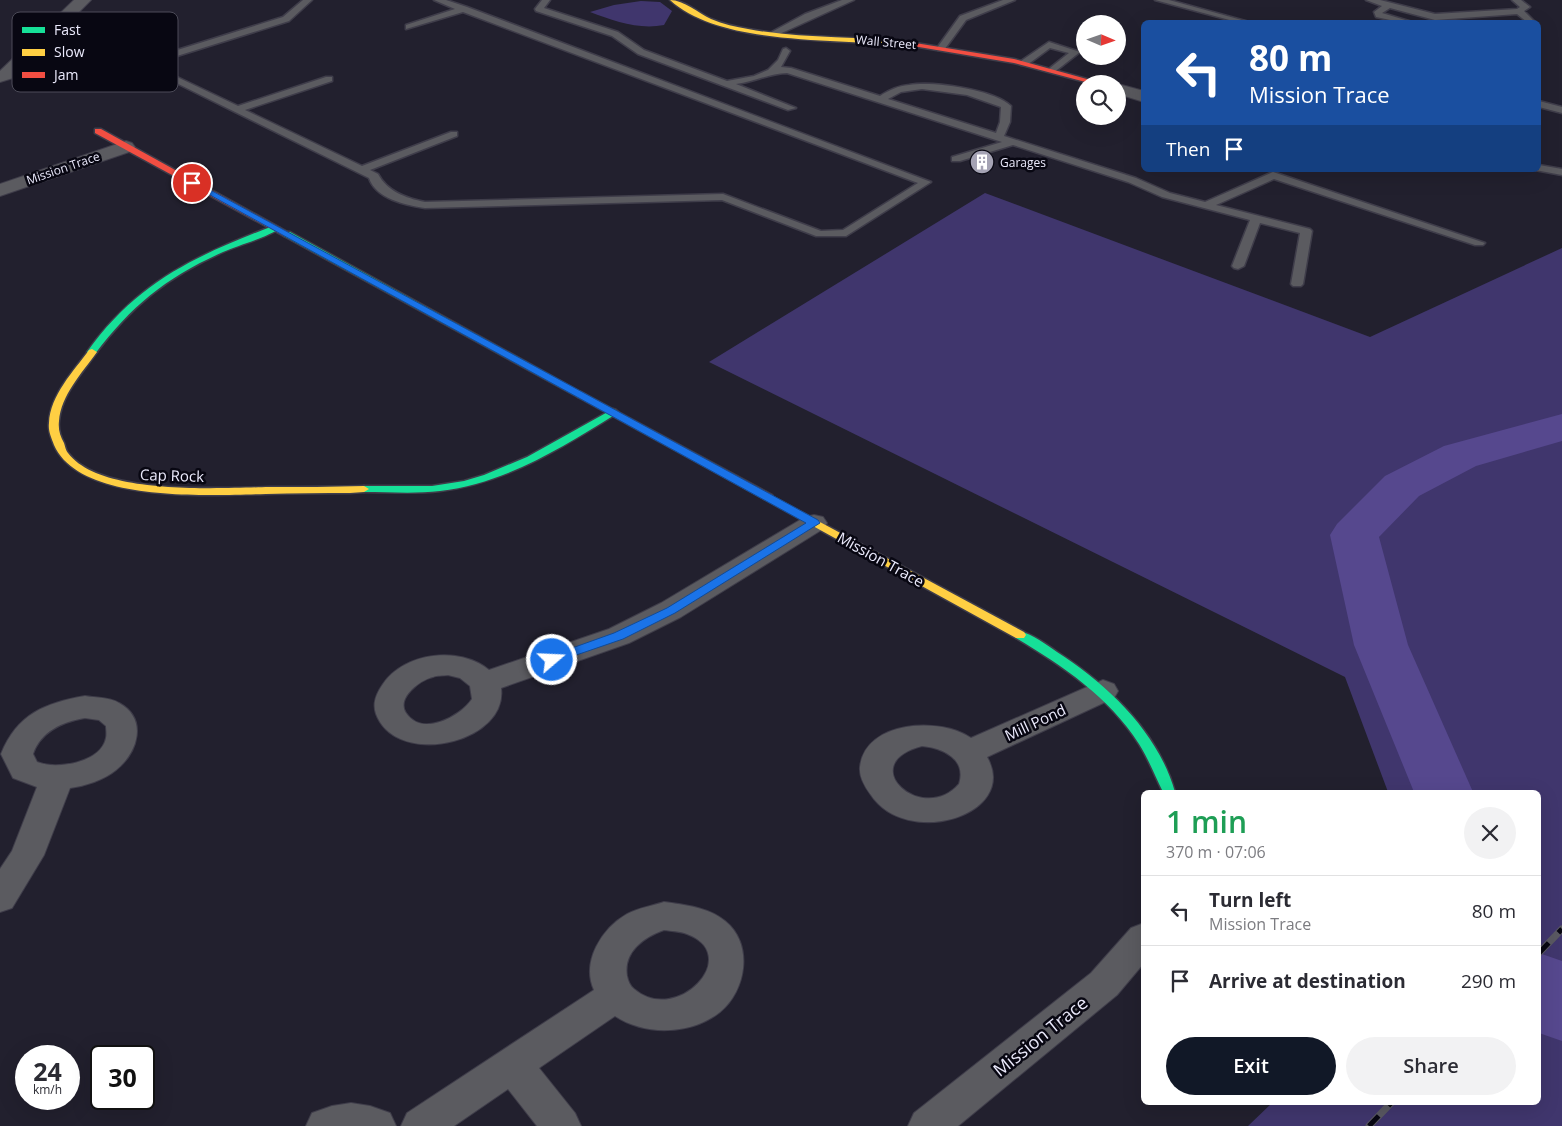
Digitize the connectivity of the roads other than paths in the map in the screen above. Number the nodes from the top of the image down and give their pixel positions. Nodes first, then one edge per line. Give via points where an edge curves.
1 (83, 0) edge
2 (308, 0) edge
3 (438, 0) edge
4 (546, 0) edge
5 (673, 0) edge
6 (850, 0) edge
7 (1011, 0) edge
8 (1159, 0) edge
9 (1370, 0) edge
10 (1516, 0) edge
11 (1389, 5) junction
12 (464, 9) junction
13 (1520, 11) junction
14 (71, 12) edge
15 (1237, 20) edge
16 (1400, 20) edge
17 (1434, 20) edge
18 (1529, 20) edge
19 (409, 27) dead end
20 (772, 34) junction
21 (942, 48) junction
22 (786, 51) dead end
23 (178, 53) edge
24 (1024, 63) junction
25 (12, 69) edge
26 (776, 70) junction
27 (1053, 70) junction
28 (0, 77) edge
29 (1076, 77) edge
30 (329, 79) dead end
31 (178, 81) edge
32 (727, 82) junction
33 (1126, 91) edge
34 (1141, 96) edge
35 (881, 100) junction
36 (1541, 105) edge
37 (792, 108) dead end
38 (236, 110) junction
39 (1562, 110) edge
40 (98, 132) dead end
41 (454, 134) dead end
42 (999, 137) junction
43 (1012, 142) junction
44 (126, 147) junction
45 (956, 159) dead end
46 (1541, 168) edge
47 (361, 170) junction
48 (1562, 172) edge
49 (0, 190) edge
50 (1206, 206) junction
51 (1256, 218) junction
52 (276, 228) junction
53 (1479, 242) dead end
54 (1238, 266) dead end
55 (1297, 284) dead end
56 (613, 412) junction
57 (814, 523) junction
58 (485, 682) dead end
59 (1103, 691) junction
60 (968, 753) dead end
61 (57, 779) dead end
62 (1168, 790) edge
63 (0, 898) edge
64 (1141, 941) edge
65 (617, 995) dead end
66 (513, 1066) junction
67 (326, 1126) edge
68 (376, 1126) edge
69 (421, 1126) edge
70 (561, 1126) edge
71 (928, 1126) edge

1 - 14 street
2 - 23 lane via 286,19
3 - 12 lane
4 - 32 lane via 539,9 616,34 641,52
5 - 20 street, Wall Street via 716,23
6 - 20 lane
7 - 21 lane via 963,18
8 - 15 lane
9 - 11 lane
10 - 13 lane via 1526,7
11 - 16 lane via 1378,12 1379,15
11 - 17 lane
12 - 19 lane
12 - 47 lane via 926,182 846,233 820,234 723,197 425,205 404,201 377,185 374,176
13 - 17 lane
13 - 18 lane
20 - 21 street, Wall Street
21 - 24 street, Wall Street
22 - 26 lane
24 - 27 street, Wall Street
24 - 27 lane via 1049,45 1076,52
25 - 28 street
26 - 32 lane via 761,79
26 - 35 lane via 788,70
27 - 29 street, Wall Street
30 - 38 lane
31 - 38 lane
32 - 37 lane
33 - 34 street
35 - 42 lane
35 - 42 lane via 899,89 933,87 995,100 1006,106 1005,122
36 - 39 lane
38 - 47 lane
40 - 44 street, Mission Trace
41 - 47 lane
42 - 43 lane
43 - 45 lane
43 - 50 lane
44 - 49 street, Mission Trace
44 - 52 street, Mission Trace
46 - 48 lane
50 - 51 lane
50 - 53 lane via 1273,174
51 - 54 lane
51 - 55 lane via 1306,231
52 - 56 street, Mission Trace
52 - 56 street, Cap Rock via 190,263 139,297 112,323 56,409 53,428 58,446 80,469 104,481 135,489 170,492 438,488 472,483 503,473
56 - 57 street, Mission Trace
57 - 58 street via 671,610 619,636
57 - 59 street, Mission Trace via 1049,651
59 - 60 street, Mill Pond
59 - 62 street, Mission Trace via 1129,718 1153,752
61 - 63 street via 27,855
64 - 71 street, Mission Trace via 1104,984
65 - 66 street
66 - 69 street
66 - 70 street
67 - 68 street via 357,1121

